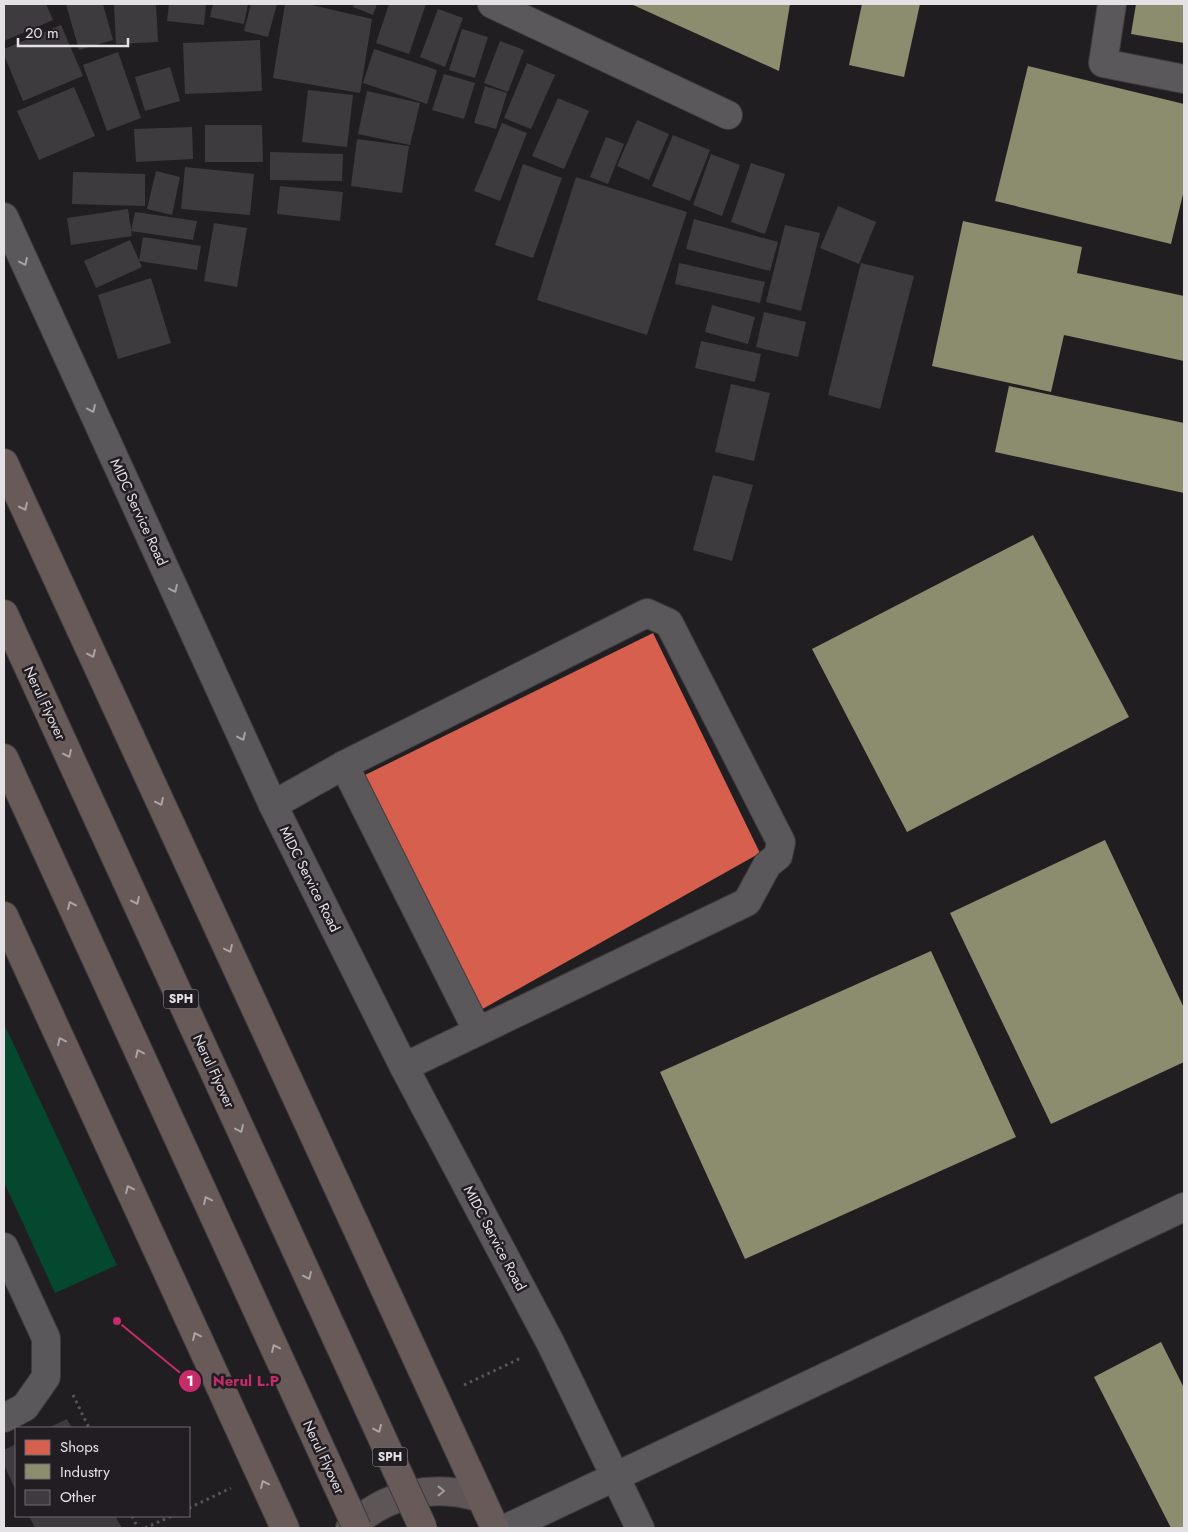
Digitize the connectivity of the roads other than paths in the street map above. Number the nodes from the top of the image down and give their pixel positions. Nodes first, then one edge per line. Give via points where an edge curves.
1 (492, 4) edge
2 (1112, 4) edge
3 (1184, 79) edge
4 (728, 115) dead end
5 (4, 217) edge
6 (4, 463) edge
7 (4, 614) edge
8 (4, 758) edge
9 (344, 765) junction
10 (273, 805) junction
11 (4, 916) edge
12 (477, 1030) junction
13 (404, 1067) junction
14 (1184, 1207) edge
15 (4, 1246) edge
16 (4, 1418) edge
17 (615, 1476) junction
18 (481, 1498) junction
19 (285, 1528) edge
20 (350, 1528) edge
21 (357, 1528) edge
22 (423, 1528) edge
23 (495, 1528) edge
24 (507, 1528) edge
25 (640, 1528) edge

1 - 4 street
2 - 3 street via 1103,62
5 -> 10 street, MIDC Service Road
6 -> 18 highway
7 -> 22 highway, Nerul Flyover / SPH, bridge
21 -> 8 highway, Nerul Flyover, bridge
9 - 10 street
9 - 12 street
9 - 12 street via 647,614 669,623 781,842 778,856 767,865 747,902
10 - 13 street, MIDC Service Road
19 -> 11 highway
12 - 13 street
13 - 17 street, MIDC Service Road via 551,1344
14 - 17 street
15 - 16 street via 46,1338 46,1377 25,1407
17 - 24 street
17 - 25 street, MIDC Service Road
20 -> 18 main road via 376,1507 418,1492 464,1492
18 - 23 highway

